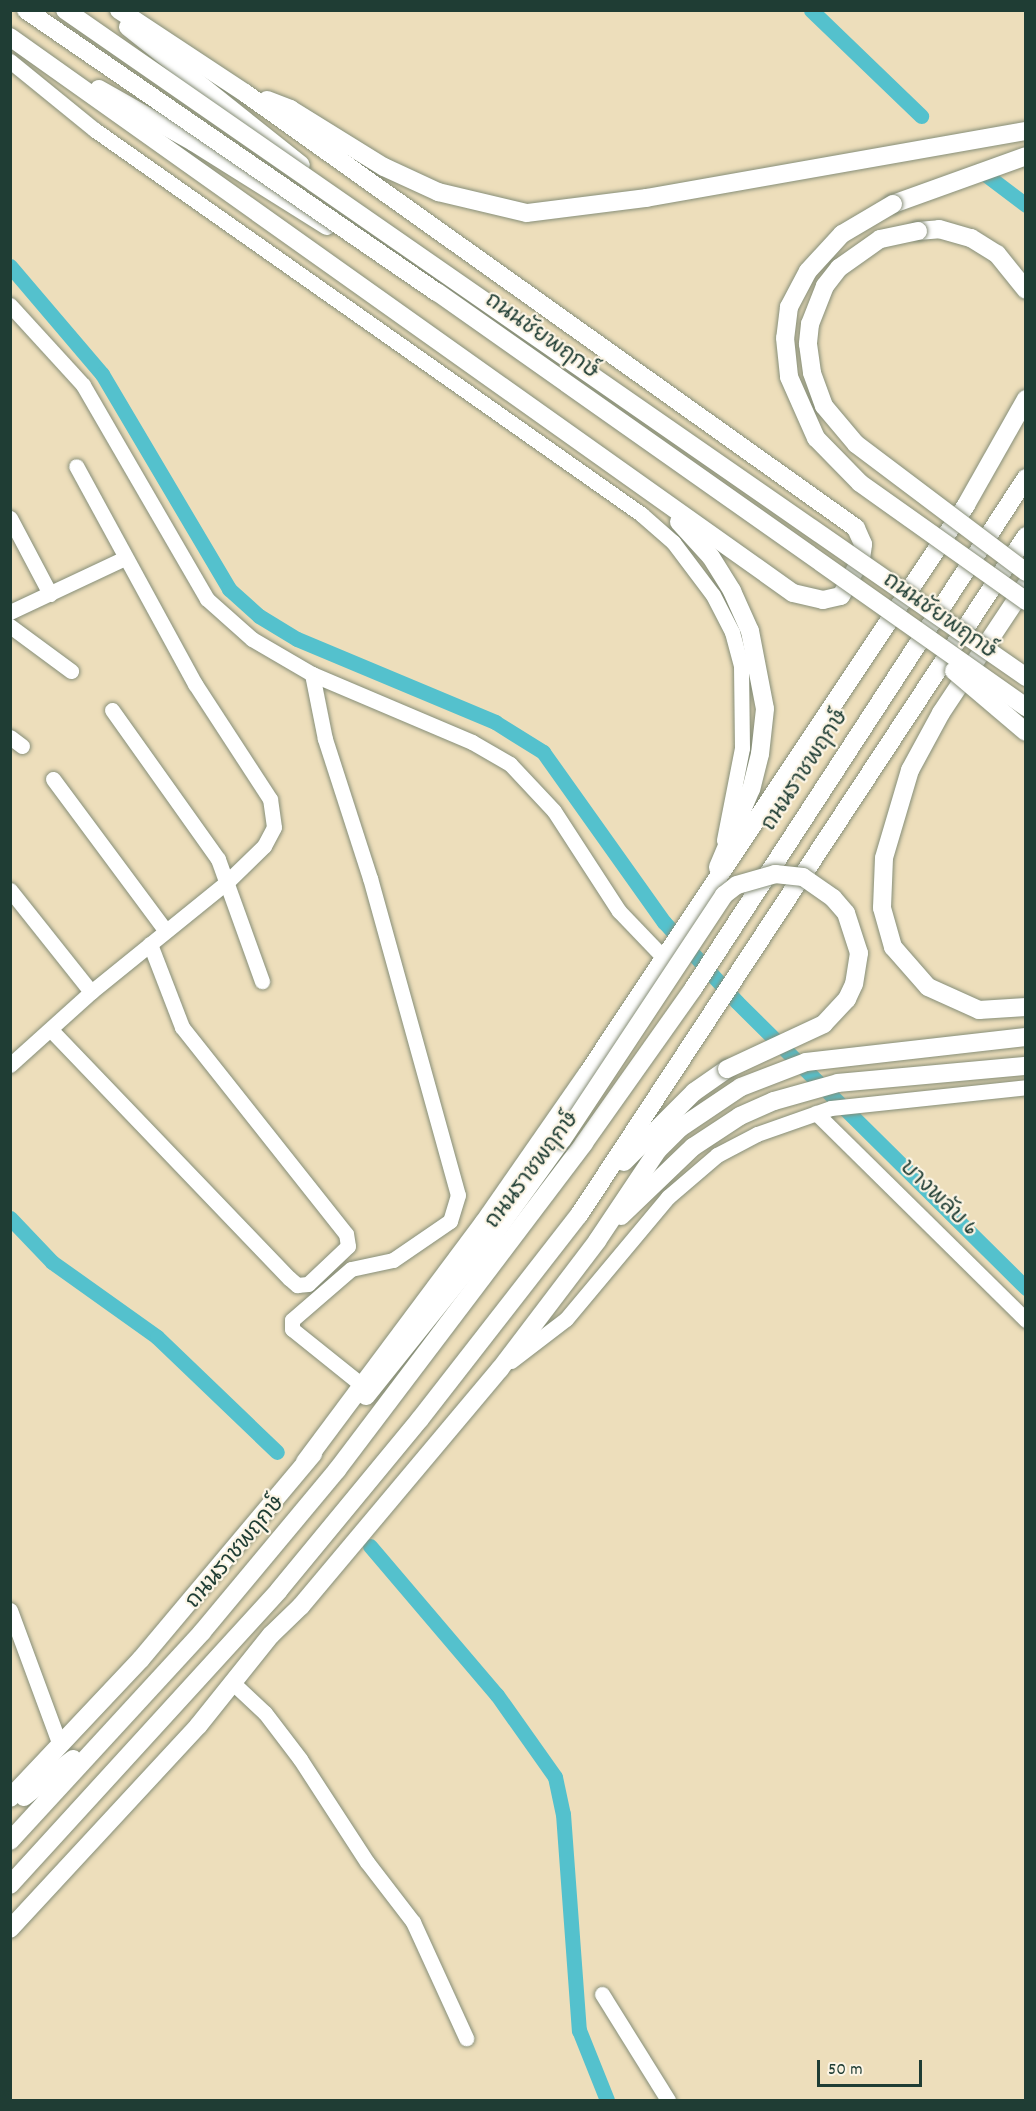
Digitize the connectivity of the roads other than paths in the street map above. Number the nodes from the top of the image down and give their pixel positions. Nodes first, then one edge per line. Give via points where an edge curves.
1 (26, 10) edge
2 (66, 10) edge
3 (108, 10) edge
4 (119, 10) edge
5 (10, 37) edge
6 (37, 55) junction
7 (10, 61) edge
8 (246, 93) junction
9 (1026, 132) edge
10 (1026, 156) edge
11 (1026, 290) edge
12 (10, 305) edge
13 (1026, 399) edge
14 (76, 466) dead end
15 (1026, 478) edge
16 (657, 498) junction
17 (10, 518) edge
18 (1026, 536) edge
19 (125, 558) junction
20 (1026, 572) edge
21 (1026, 585) edge
22 (50, 594) junction
23 (1026, 601) edge
24 (10, 612) edge
25 (10, 626) edge
26 (71, 671) dead end
27 (312, 674) junction
28 (1026, 677) edge
29 (1026, 699) edge
30 (1026, 707) edge
31 (112, 710) dead end
32 (1026, 732) edge
33 (53, 779) dead end
34 (722, 855) junction
35 (228, 881) junction
36 (10, 891) edge
37 (710, 891) junction
38 (165, 930) junction
39 (150, 944) junction
40 (669, 951) junction
41 (261, 981) dead end
42 (92, 992) junction
43 (1026, 1007) edge
44 (51, 1030) junction
45 (1026, 1037) edge
46 (13, 1059) edge
47 (1026, 1066) edge
48 (1026, 1087) edge
49 (816, 1113) junction
50 (579, 1215) junction
51 (597, 1241) junction
52 (1026, 1320) edge
53 (500, 1369) junction
54 (362, 1385) junction
55 (305, 1462) junction
56 (315, 1543) junction
57 (10, 1610) edge
58 (271, 1635) junction
59 (234, 1684) junction
60 (111, 1729) junction
61 (60, 1745) junction
62 (10, 1798) edge
63 (10, 1807) edge
64 (10, 1841) edge
65 (10, 1885) edge
66 (10, 1929) edge
67 (602, 1994) dead end
68 (466, 2038) dead end
69 (668, 2100) edge

1 - 30 main road, ถนนชัยพฤกษ์, bridge via 447,299
2 - 28 main road, ถนนชัยพฤกษ์, bridge
3 - 29 main road, bridge via 414,253 981,654
4 - 8 main road
5 - 6 main road
6 - 16 main road via 156,143 554,420
6 - 32 main road, bridge via 193,142 397,270 938,658
7 - 34 street via 94,130 641,514 674,542 713,595 732,632 741,666 742,748
8 - 9 main road via 290,109 384,167 438,192 527,213 646,198
8 - 16 main road via 836,511 856,528 862,544 861,559 841,596 811,599 793,593
10 - 23 main road, bridge via 893,204 842,234 808,271 789,307 785,338 789,378 816,438 860,483
11 - 20 main road, bridge via 997,254 971,238 939,230 880,239 839,268 825,286 810,324 808,344 812,373 824,406 856,444
12 - 27 street via 82,386 207,599 252,639
13 - 37 main road via 966,505
14 - 19 street
15 - 60 main road, ถนนราชพฤกษ์ via 693,988 584,1143 338,1470 202,1632
16 - 34 main road via 711,557 732,591 750,631 758,667 765,709 760,754 751,789
17 - 22 street
18 - 50 main road
19 - 22 street
19 - 35 street via 214,717 270,799 274,815 271,837
21 - 43 main road via 941,713 910,770 884,858 882,908 893,947 928,987 979,1010
22 - 24 street
25 - 26 street
27 - 40 street via 472,742 510,764 554,811 620,911
27 - 54 street via 322,729 370,878 459,1195 450,1221 393,1260 351,1269 292,1320 292,1329
31 - 35 street via 218,859
33 - 38 street
34 - 37 main road
35 - 38 street
35 - 41 street
36 - 42 street
37 - 40 main road
38 - 39 street
39 - 42 street
39 - 44 street via 182,1027 346,1234 348,1246 308,1284 297,1285 289,1278
40 - 54 main road via 533,1153
42 - 44 street
44 - 46 street
45 - 51 main road via 834,1057 773,1073 741,1087 680,1128 629,1189
47 - 51 main road via 838,1083 774,1101 704,1139 667,1168
48 - 49 street via 883,1101
49 - 52 street, บางพลับ 6
49 - 53 street via 757,1134 717,1155 668,1197 566,1319
50 - 55 main road, bridge via 641,1143 694,1092 727,1069 824,1024 847,999 859,953 846,913 833,898 803,877 775,874 737,885 724,895 562,1140 391,1368
50 - 56 main road via 420,1419
51 - 53 main road
53 - 58 main road via 301,1606
54 - 55 main road
55 - 61 main road via 141,1659
56 - 58 main road
56 - 65 main road via 279,1590
57 - 61 street
58 - 59 main road
59 - 66 main road
59 - 68 street via 265,1713 300,1758 367,1862 413,1922
60 - 63 main road
60 - 64 main road, ถนนราชพฤกษ์
61 - 62 main road
67 - 69 street

